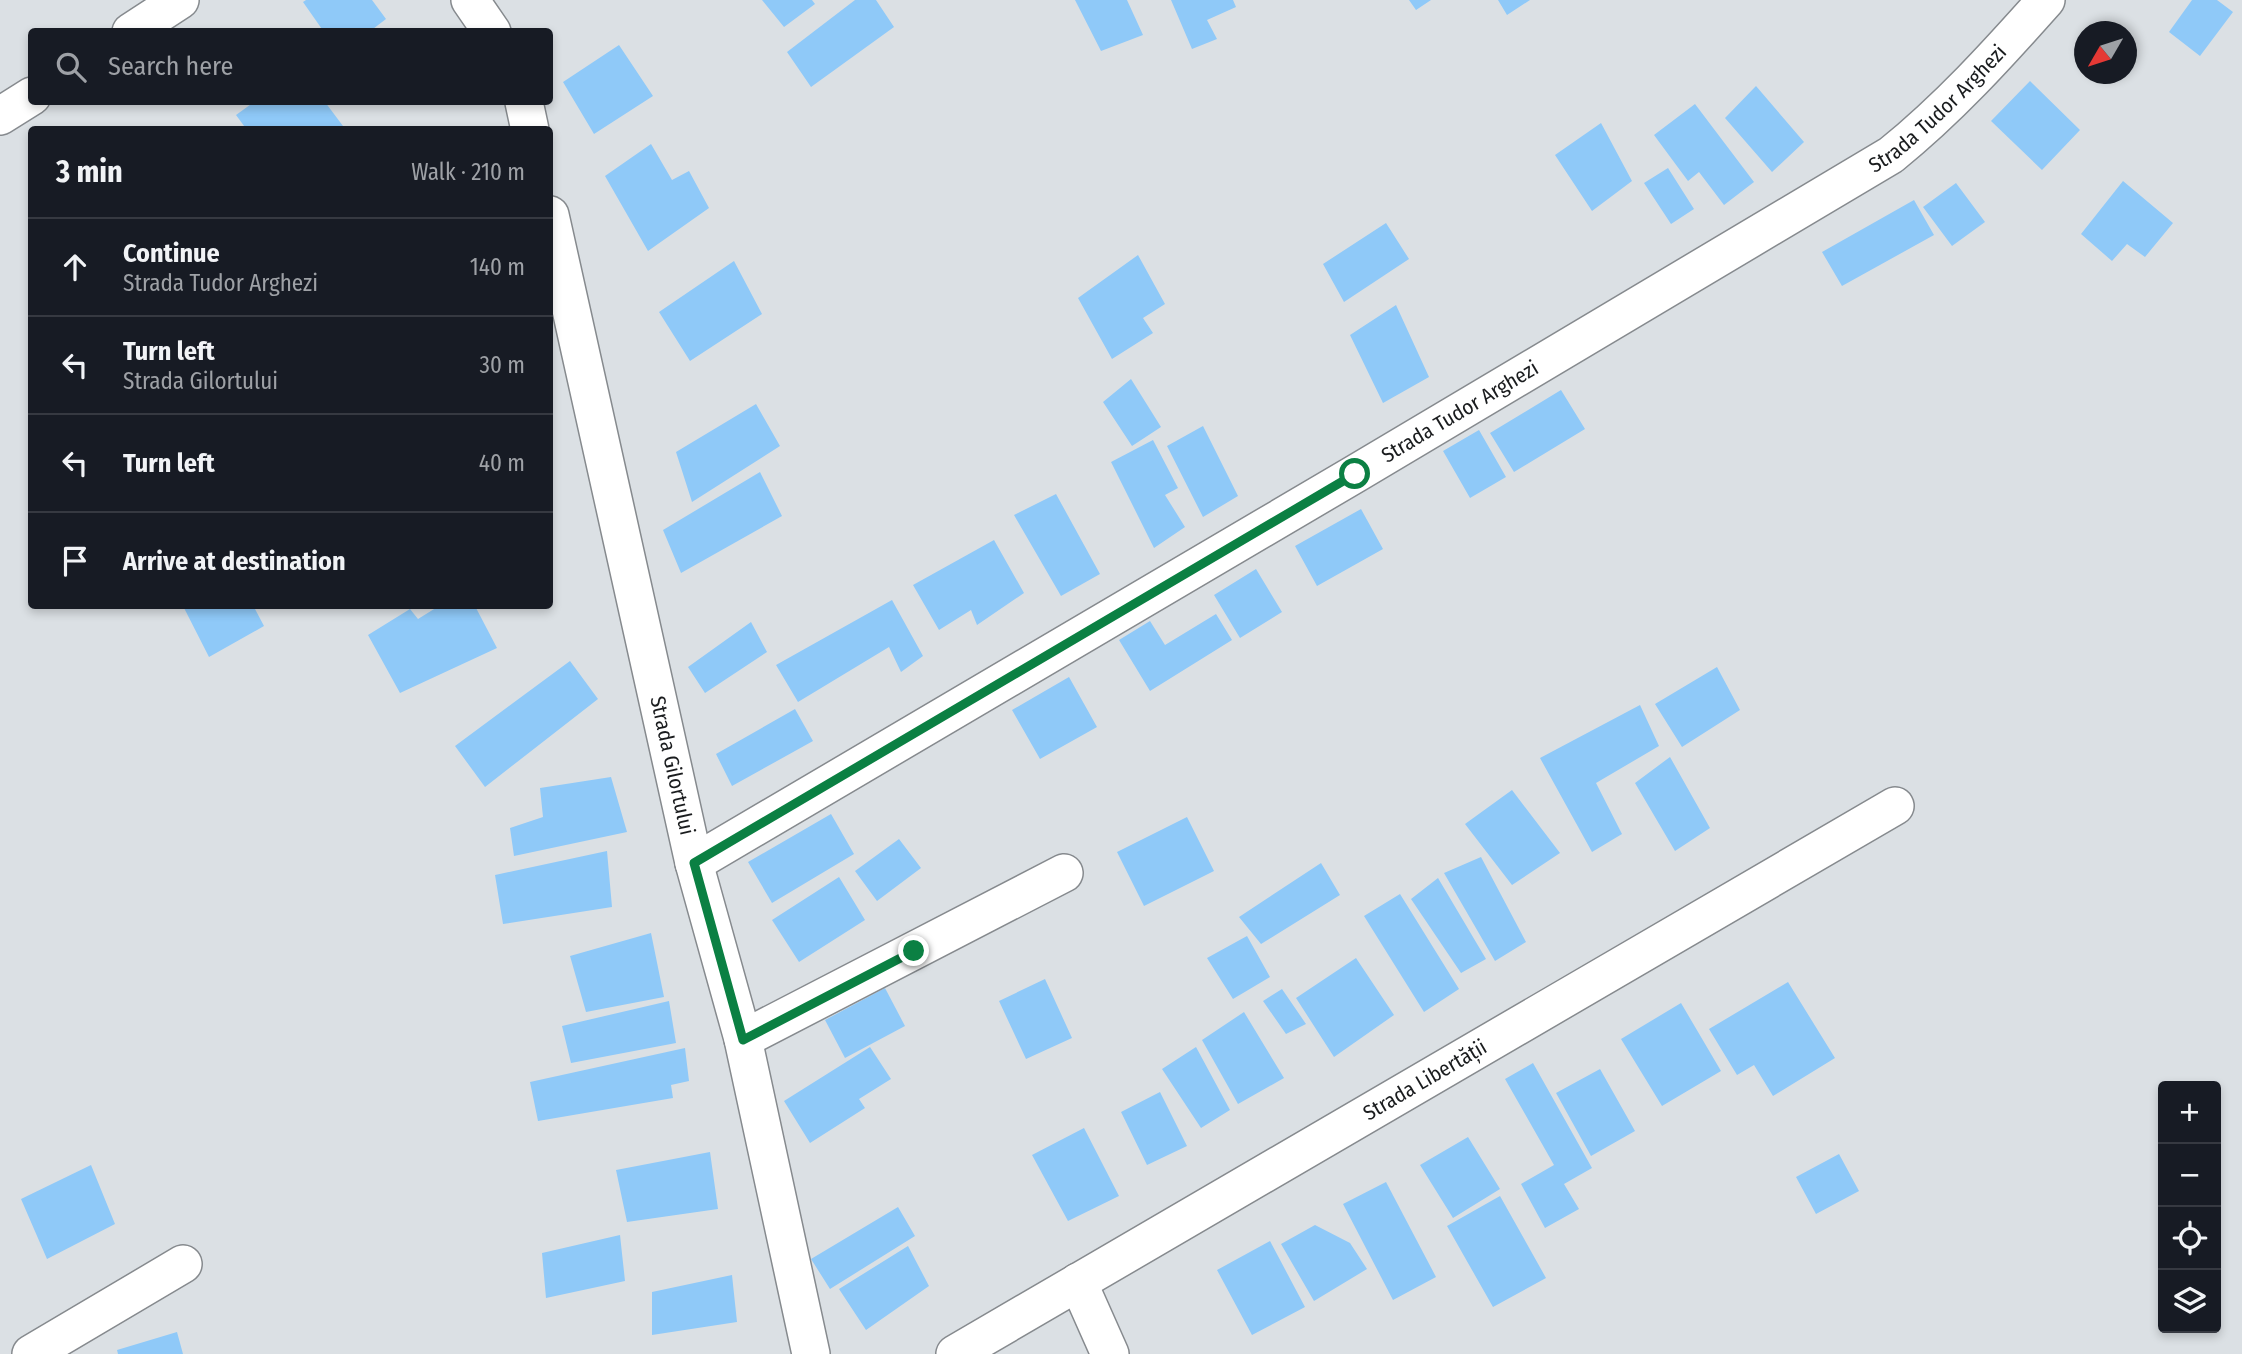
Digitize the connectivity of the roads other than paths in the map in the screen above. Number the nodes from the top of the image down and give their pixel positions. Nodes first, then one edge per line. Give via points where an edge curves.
1 (180, 0) edge
2 (470, 0) edge
3 (2046, 0) edge
4 (137, 28) edge
5 (489, 28) edge
6 (28, 98) edge
7 (525, 105) edge
8 (0, 116) edge
9 (529, 126) edge
10 (553, 228) edge
11 (1895, 806) dead end
12 (694, 863) junction
13 (1065, 873) dead end
14 (743, 1040) junction
15 (183, 1264) dead end
16 (1078, 1282) junction
17 (31, 1354) edge
18 (811, 1354) edge
19 (955, 1354) edge
20 (1110, 1354) edge

1 - 4 street
2 - 5 street
3 - 12 street, Strada Tudor Arghezi via 1922,130 1891,155
6 - 8 street
7 - 9 street
10 - 12 street, Strada Gilortului
11 - 16 street, Strada Libertății
12 - 14 street, Strada Gilortului
13 - 14 street
14 - 18 street, Strada Gilortului
15 - 17 street
16 - 19 street, Strada Libertății
16 - 20 street

